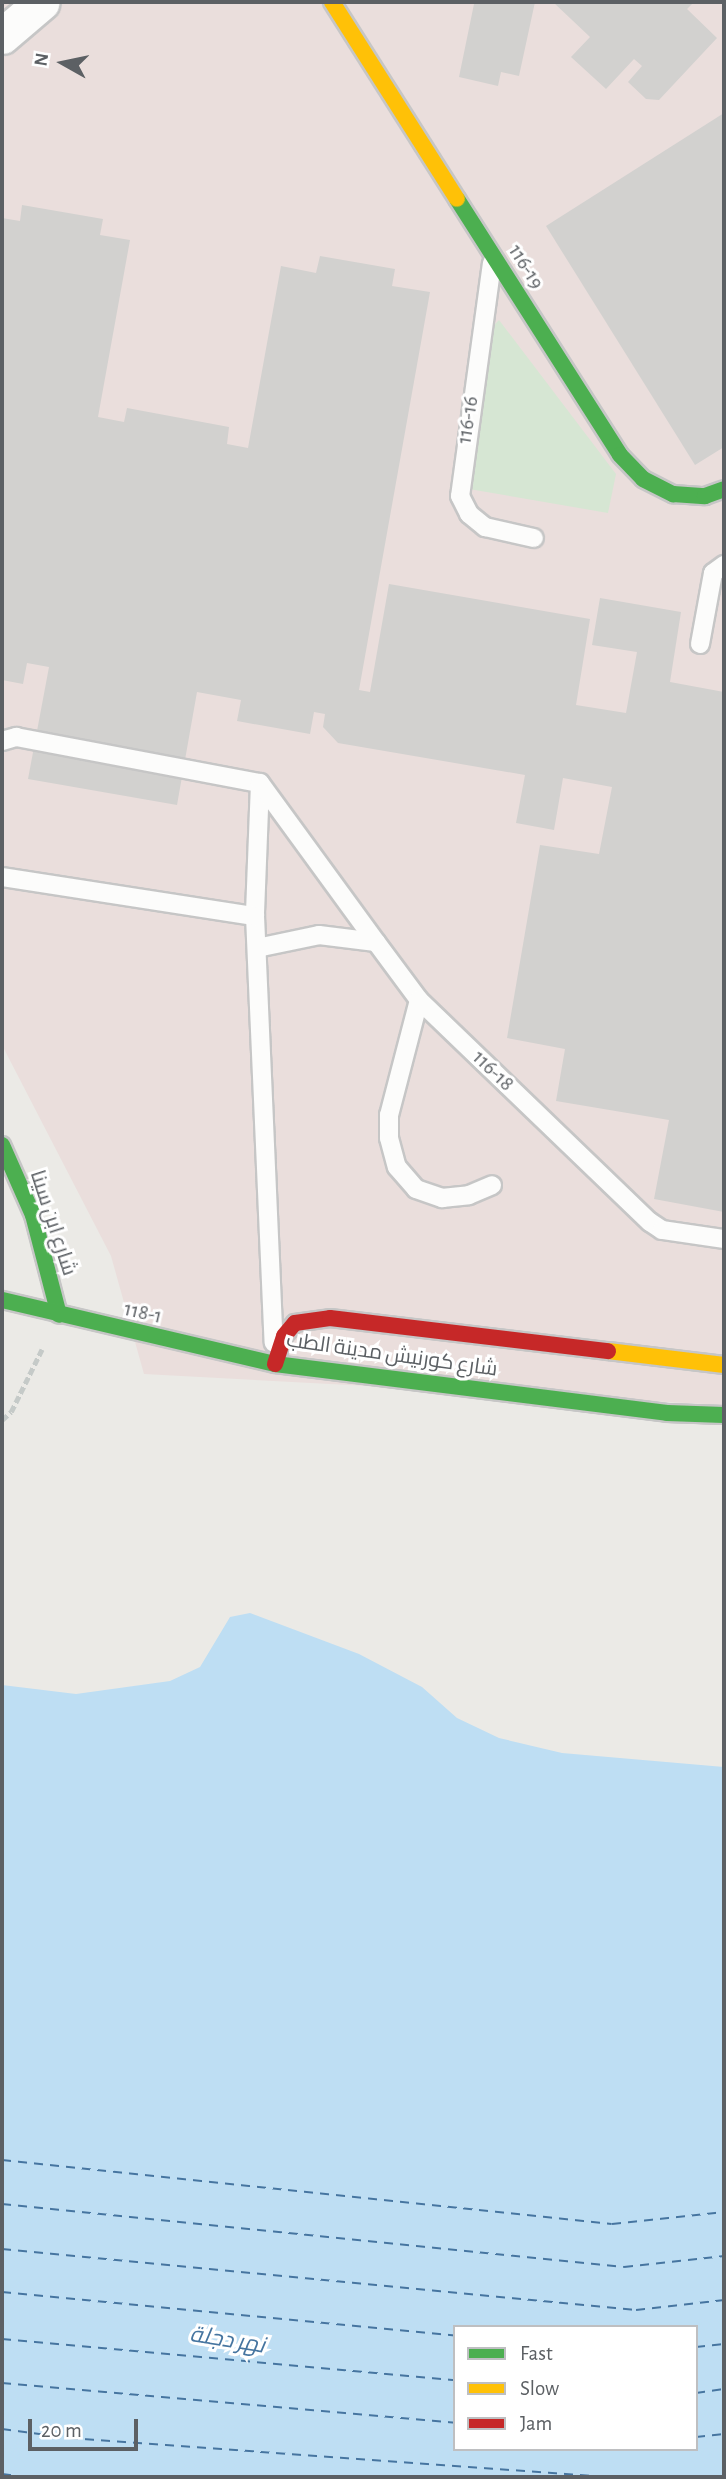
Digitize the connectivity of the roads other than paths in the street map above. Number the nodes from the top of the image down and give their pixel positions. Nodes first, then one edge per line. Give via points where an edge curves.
1 (42, 2) edge
2 (332, 2) edge
3 (2, 36) edge
4 (493, 254) junction
5 (724, 489) edge
6 (534, 538) dead end
7 (724, 565) edge
8 (700, 644) dead end
9 (2, 741) edge
10 (260, 783) junction
11 (2, 877) edge
12 (255, 916) junction
13 (376, 942) junction
14 (257, 948) junction
15 (419, 1000) junction
16 (2, 1145) edge
17 (492, 1185) dead end
18 (724, 1239) edge
19 (2, 1300) edge
20 (59, 1315) junction
21 (275, 1364) junction
22 (724, 1365) edge
23 (724, 1415) edge

1 - 3 street
2 - 4 street, 116-19
4 - 5 street, 116-19 via 620,455 643,479 673,494 705,496
4 - 6 lane, 116-16 via 460,496 469,514 485,527
7 - 8 lane via 713,573
9 - 10 lane via 16,737
10 - 12 lane
10 - 13 lane, 116-18
11 - 12 lane
12 - 14 lane
13 - 14 lane via 319,935
13 - 15 lane, 116-18
14 - 21 lane
15 - 17 lane via 389,1115 389,1139 397,1167 416,1189 442,1198 469,1195
15 - 18 lane, 116-18 via 650,1222 662,1230
16 - 20 street, شارع ابن سينا via 33,1215
19 - 20 street, 118-1
20 - 21 street, 118-1
21 - 22 street, شارع كورنيش مدينة الطب via 284,1336 295,1322 330,1318
21 - 23 street, شارع كورنيش مدينة الطب via 667,1413

